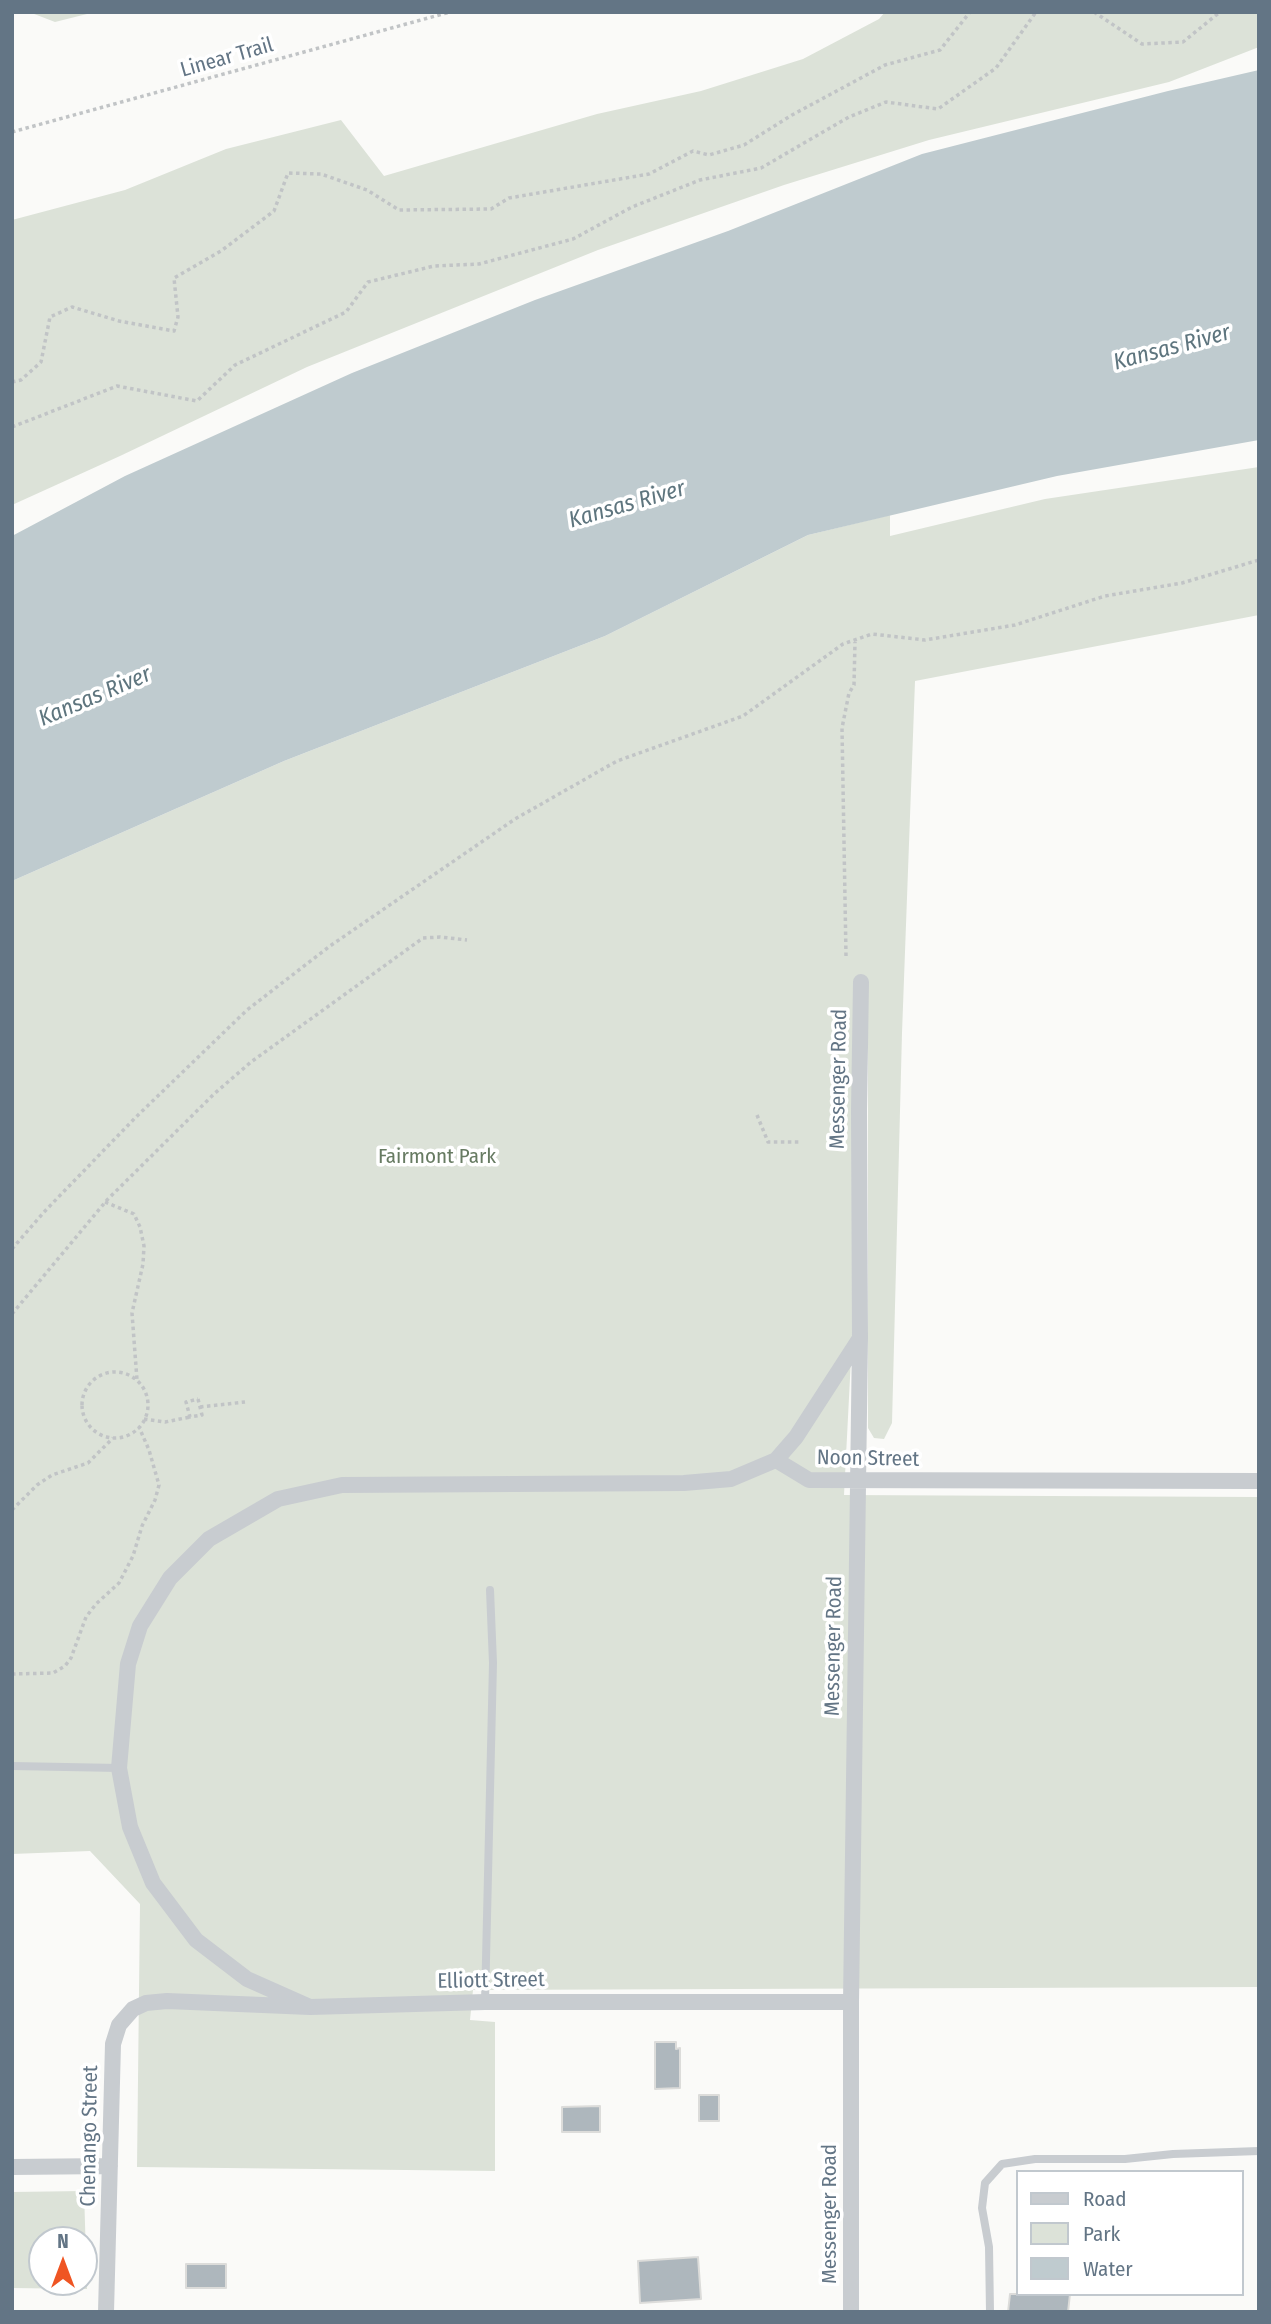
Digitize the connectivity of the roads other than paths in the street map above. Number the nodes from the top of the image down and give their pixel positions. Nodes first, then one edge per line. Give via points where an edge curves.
1 (861, 982) dead end
2 (860, 1338) junction
3 (776, 1460) junction
4 (1259, 1480) edge
5 (857, 1481) junction
6 (490, 1590) dead end
7 (12, 1766) edge
8 (119, 1768) junction
9 (485, 2002) junction
10 (851, 2002) junction
11 (310, 2007) junction
12 (133, 2009) joint
13 (1259, 2151) edge
14 (110, 2166) junction
15 (12, 2167) edge
16 (106, 2312) edge
17 (851, 2312) edge
18 (990, 2312) edge

1 - 2 street, Messenger Road
2 - 3 street
2 - 5 street, Messenger Road
3 - 5 street, Noon Street via 809,1480
3 - 8 street via 731,1479 708,1481 342,1485 278,1499 209,1539 170,1578 139,1626 128,1664
4 - 5 street, Noon Street
5 - 10 street, Messenger Road
6 - 9 lane via 493,1663
7 - 8 lane
8 - 11 street via 130,1827 153,1883 196,1940 247,1979
9 - 10 street, Elliott Street
9 - 11 street, Elliott Street
10 - 17 street, Messenger Road
11 - 12 street, Elliott Street via 167,2001
12 - 14 street, Chenango Street via 118,2025 113,2044
13 - 18 lane via 1002,2164 985,2183 982,2208 989,2247
14 - 15 street
14 - 16 street, Chenango Street

